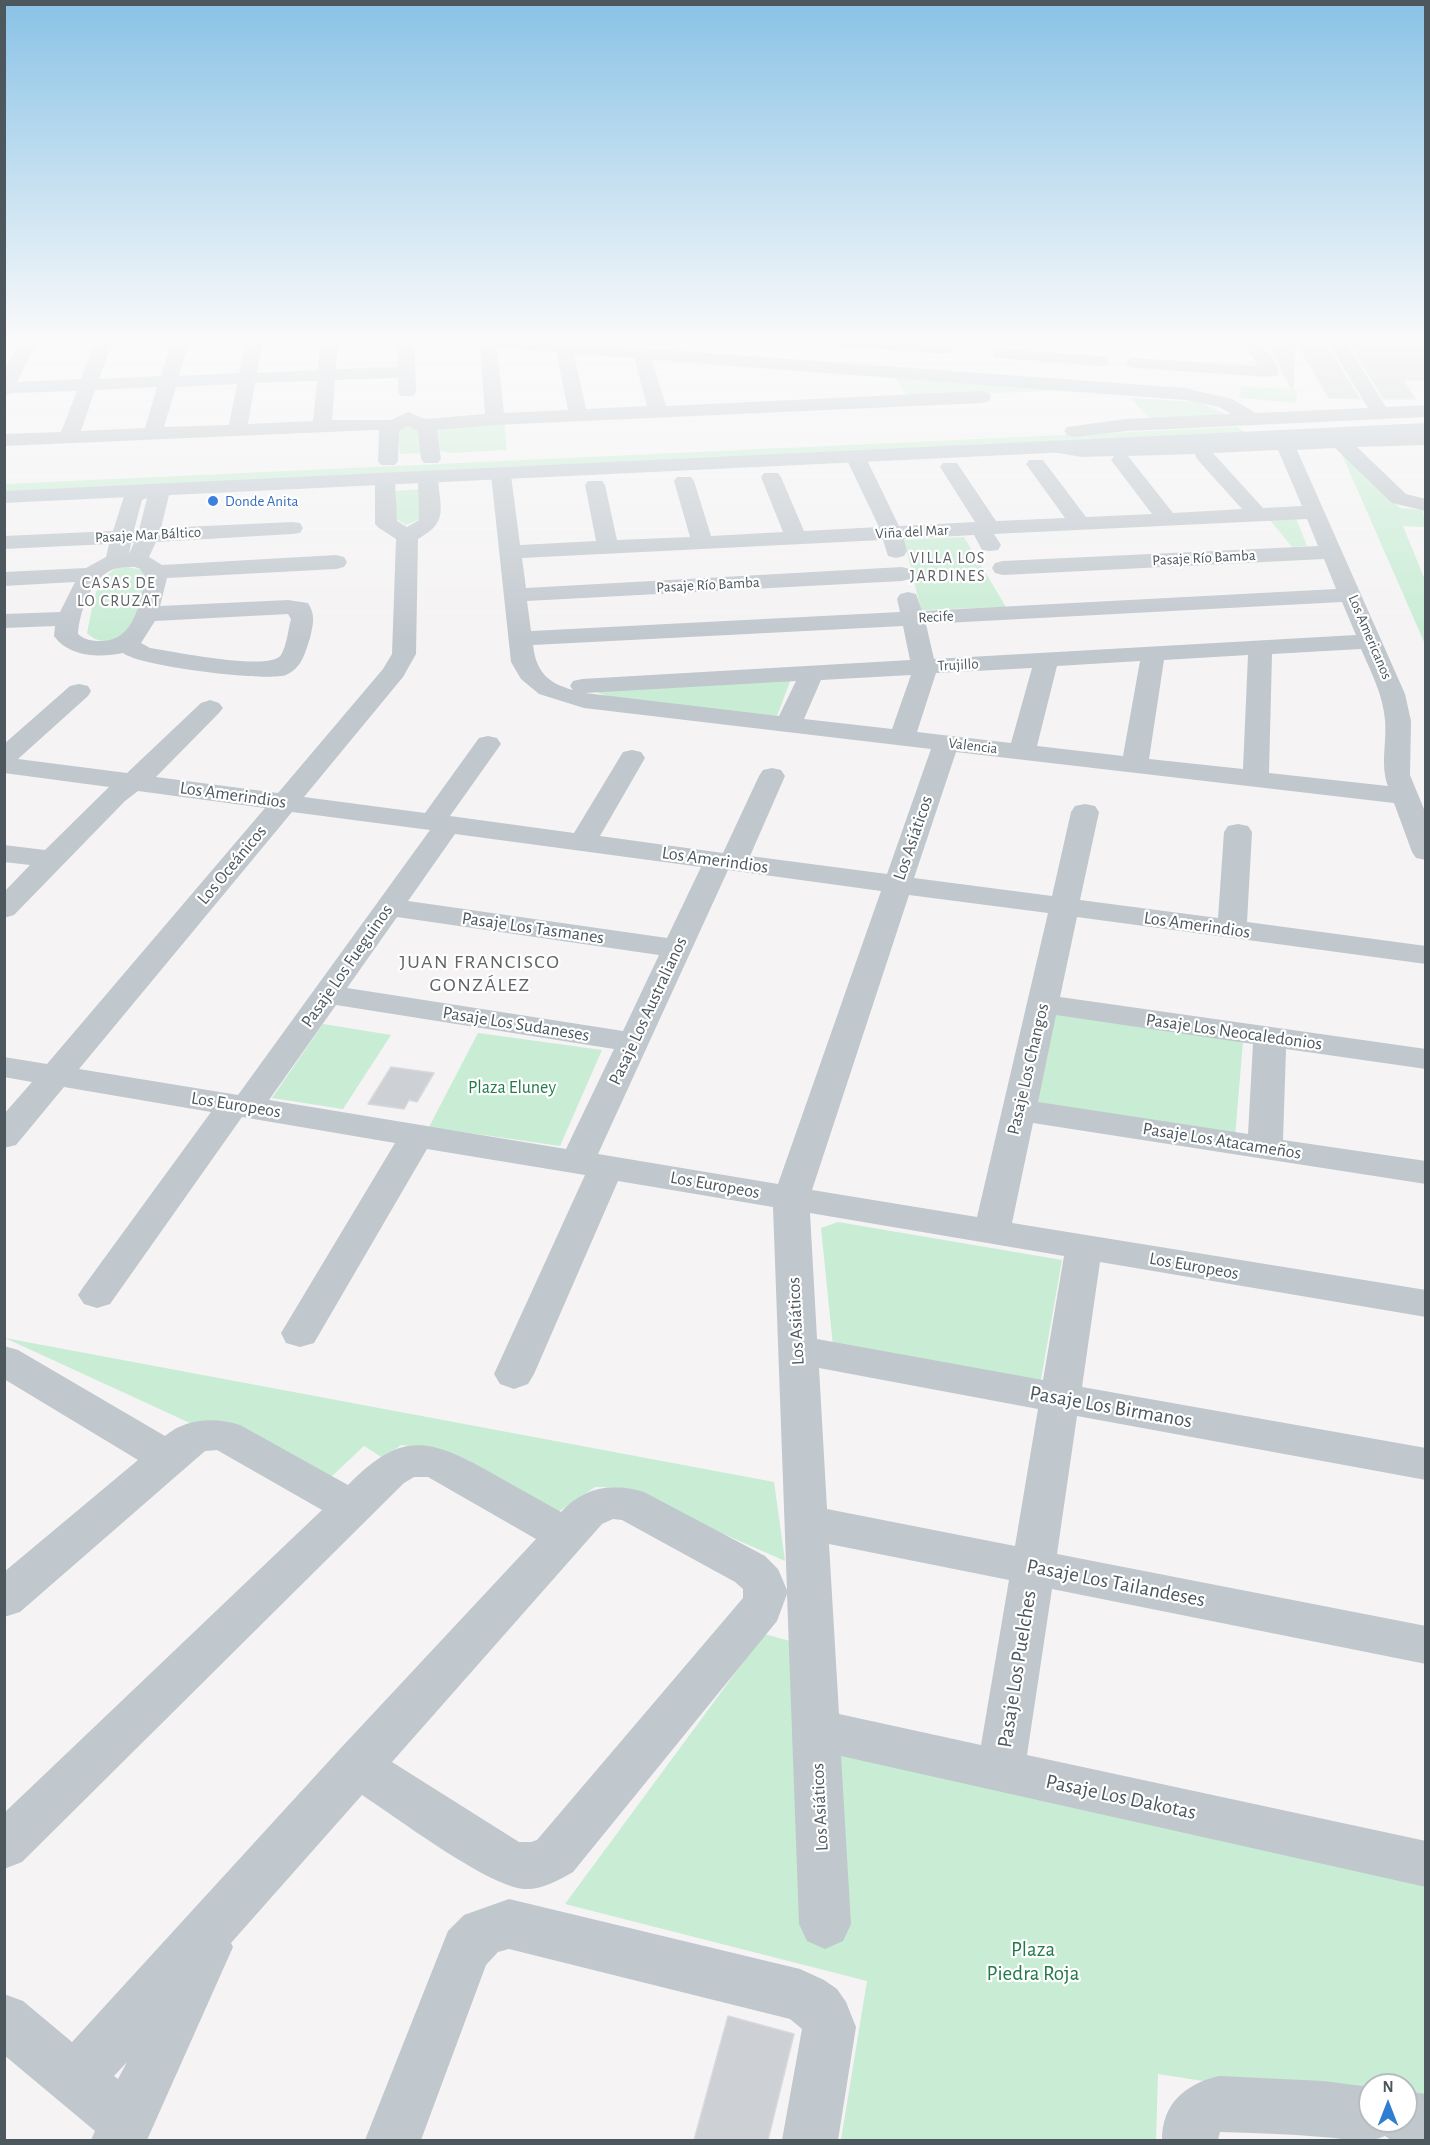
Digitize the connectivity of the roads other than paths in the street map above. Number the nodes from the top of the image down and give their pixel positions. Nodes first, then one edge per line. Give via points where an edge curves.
1 (388, 441) edge
2 (429, 441) edge
3 (852, 441) edge
4 (917, 441) edge
5 (1029, 441) edge
6 (1052, 441) edge
7 (1270, 441) edge
8 (1291, 441) edge
9 (1309, 441) edge
10 (1381, 441) edge
11 (1341, 443) junction
12 (925, 454) junction
13 (1204, 455) dead end
14 (856, 458) junction
15 (1121, 460) dead end
16 (1036, 464) dead end
17 (950, 467) dead end
18 (430, 469) junction
19 (387, 470) junction
20 (501, 475) junction
21 (771, 477) dead end
22 (4, 479) edge
23 (148, 481) junction
24 (684, 481) dead end
25 (595, 485) dead end
26 (4, 497) edge
27 (1418, 504) edge
28 (1315, 512) junction
29 (1258, 515) junction
30 (1168, 520) junction
31 (1080, 524) junction
32 (292, 528) dead end
33 (984, 529) junction
34 (892, 533) junction
35 (148, 536) junction
36 (406, 536) junction
37 (123, 537) junction
38 (796, 538) junction
39 (4, 543) edge
40 (702, 543) junction
41 (608, 547) junction
42 (510, 552) junction
43 (1332, 552) junction
44 (126, 561) junction
45 (336, 562) dead end
46 (1003, 568) junction
47 (156, 572) junction
48 (90, 574) junction
49 (902, 574) junction
50 (4, 579) edge
51 (515, 595) junction
52 (1351, 595) junction
53 (1028, 612) junction
54 (147, 614) junction
55 (913, 618) junction
56 (68, 619) junction
57 (4, 621) edge
58 (520, 639) junction
59 (1371, 641) junction
60 (128, 644) junction
61 (1260, 648) junction
62 (1153, 654) junction
63 (1046, 660) junction
64 (924, 666) junction
65 (812, 673) junction
66 (545, 688) junction
67 (78, 691) dead end
68 (210, 708) dead end
69 (788, 725) junction
70 (902, 738) junction
71 (945, 743) junction
72 (488, 744) dead end
73 (1022, 752) junction
74 (4, 758) edge
75 (632, 758) dead end
76 (4, 765) edge
77 (1135, 765) junction
78 (772, 776) dead end
79 (1256, 779) junction
80 (133, 782) junction
81 (1403, 796) junction
82 (285, 802) junction
83 (1085, 812) dead end
84 (440, 823) junction
85 (1238, 832) dead end
86 (583, 842) junction
87 (1425, 852) edge
88 (4, 853) edge
89 (52, 860) junction
90 (725, 861) junction
91 (898, 885) junction
92 (389, 907) junction
93 (1064, 907) junction
94 (4, 909) edge
95 (1232, 929) junction
96 (677, 949) junction
97 (1425, 955) edge
98 (327, 994) junction
99 (1042, 1004) junction
100 (1270, 1037) junction
101 (633, 1042) junction
102 (1425, 1059) edge
103 (4, 1067) edge
104 (56, 1075) junction
105 (241, 1106) junction
106 (1019, 1110) junction
107 (417, 1136) junction
108 (4, 1137) edge
109 (1265, 1148) junction
110 (592, 1165) junction
111 (1425, 1173) edge
112 (791, 1198) junction
113 (992, 1232) junction
114 (1084, 1247) junction
115 (97, 1295) dead end
116 (1425, 1304) edge
117 (300, 1333) dead end
118 (797, 1350) junction
119 (4, 1360) edge
120 (514, 1374) dead end
121 (1061, 1398) junction
122 (168, 1458) junction
123 (1425, 1464) edge
124 (352, 1507) junction
125 (806, 1522) junction
126 (565, 1535) junction
127 (1034, 1566) junction
128 (4, 1599) edge
129 (1425, 1645) edge
130 (816, 1730) junction
131 (356, 1765) junction
132 (1001, 1770) junction
133 (4, 1846) edge
134 (1425, 1864) edge
135 (220, 1918) junction
136 (825, 1924) dead end
137 (4, 2020) edge
138 (75, 2079) junction
139 (1358, 2113) edge
140 (123, 2132) edge
141 (393, 2140) edge
142 (810, 2140) edge
143 (1190, 2140) edge

1 - 19 street
2 - 18 street
3 - 18 main road
4 - 12 main road
5 - 12 main road
6 - 7 street via 1082,451
8 - 28 street, Los Americanos
9 - 11 street
10 - 11 street
11 - 27 street via 1395,496
12 - 14 main road
13 - 29 street
14 - 20 main road
14 - 34 street
15 - 30 street
16 - 31 street
17 - 33 street via 986,523
18 - 19 main road
18 - 20 main road
18 - 36 street via 430,520
19 - 23 main road
19 - 36 street via 386,524
20 - 42 street
21 - 38 street
22 - 23 main road
23 - 26 main road
23 - 35 street via 159,495
23 - 37 street via 132,497
24 - 40 street
25 - 41 street
28 - 29 street, Viña del Mar
28 - 43 street, Los Americanos
29 - 30 street, Viña del Mar
30 - 31 street, Viña del Mar
31 - 33 street, Viña del Mar
32 - 35 street, Pasaje Mar Báltico
33 - 34 street, Viña del Mar
33 - 46 street via 983,534
34 - 38 street, Viña del Mar
34 - 49 street
35 - 37 street, Pasaje Mar Báltico
35 - 44 street
36 - 82 street, Los Oceánicos via 406,644 400,663
37 - 39 street, Pasaje Mar Báltico
37 - 44 street
38 - 40 street, Viña del Mar
40 - 41 street, Viña del Mar
41 - 42 street, Viña del Mar
42 - 51 street
43 - 46 street, Pasaje Río Bamba
43 - 52 street, Los Americanos
44 - 47 street via 148,564
44 - 48 street
45 - 47 street
46 - 53 street
47 - 54 street
48 - 50 street
48 - 56 street
49 - 51 street, Pasaje Río Bamba
49 - 55 street
51 - 58 street
52 - 53 street, Recife
52 - 59 street, Los Americanos
53 - 55 street, Recife
54 - 60 street
54 - 60 street via 274,607 300,608 303,619 292,658 279,669 251,670 147,655
55 - 58 street, Recife
55 - 64 street
56 - 57 street
56 - 60 street via 66,636 73,644 101,648
58 - 66 street via 526,670
59 - 61 street, Trujillo
59 - 81 street, Los Americanos via 1397,707 1397,775
61 - 62 street, Trujillo
61 - 79 street
62 - 63 street, Trujillo
62 - 77 street
63 - 64 street, Trujillo
63 - 73 street
64 - 65 street, Trujillo
64 - 70 street via 923,680
65 - 66 street, Trujillo
65 - 69 street
66 - 69 street, Valencia via 591,702
67 - 74 street
68 - 80 street
69 - 70 street, Valencia
70 - 71 street, Valencia
71 - 73 street, Valencia
71 - 91 street, Los Asiáticos
72 - 84 street, Pasaje Los Fueguinos
73 - 77 street, Valencia
75 - 86 street
76 - 80 street, Los Amerindios
77 - 79 street, Valencia
78 - 90 street, Pasaje Los Australianos
79 - 81 street, Valencia
80 - 82 street, Los Amerindios
80 - 89 street via 115,795
81 - 87 street, Los Americanos
82 - 84 street, Los Amerindios
82 - 104 street, Los Oceánicos
83 - 93 street, Pasaje Los Changos
84 - 86 street, Los Amerindios
84 - 92 street, Pasaje Los Fueguinos
85 - 95 street
86 - 90 street, Los Amerindios
88 - 89 street
89 - 94 street
90 - 91 street, Los Amerindios
90 - 96 street, Pasaje Los Australianos
91 - 93 street, Los Amerindios
91 - 112 street, Los Asiáticos
92 - 96 street, Pasaje Los Tasmanes
92 - 98 street, Pasaje Los Fueguinos
93 - 95 street, Los Amerindios
93 - 99 street, Pasaje Los Changos
95 - 97 street, Los Amerindios
96 - 101 street, Pasaje Los Australianos
98 - 101 street, Pasaje Los Sudaneses
98 - 105 street, Pasaje Los Fueguinos
99 - 100 street, Pasaje Los Neocaledonios
99 - 106 street, Pasaje Los Changos
100 - 102 street, Pasaje Los Neocaledonios
100 - 109 street
101 - 110 street, Pasaje Los Australianos
103 - 104 street, Los Europeos
104 - 105 street, Los Europeos
104 - 108 street, Los Oceánicos
105 - 107 street, Los Europeos
105 - 115 street, Pasaje Los Fueguinos
106 - 109 street, Pasaje Los Atacameños
106 - 113 street, Pasaje Los Changos
107 - 110 street, Los Europeos
107 - 117 street
109 - 111 street, Pasaje Los Atacameños
110 - 112 street, Los Europeos
110 - 120 street, Pasaje Los Australianos
112 - 113 street, Los Europeos
112 - 118 street, Los Asiáticos
113 - 114 street, Los Europeos
114 - 116 street, Los Europeos
114 - 121 street, Pasaje Los Puelches
118 - 121 street, Pasaje Los Birmanos
118 - 125 street, Los Asiáticos
119 - 122 street
121 - 123 street, Pasaje Los Birmanos
121 - 127 street, Pasaje Los Puelches
122 - 124 street via 195,1437 226,1436
122 - 128 street
124 - 126 street via 393,1468 415,1459 427,1460
124 - 133 street
125 - 127 street, Pasaje Los Tailandeses
125 - 130 street, Los Asiáticos
126 - 131 street
126 - 131 street via 597,1505 629,1504 750,1569 765,1585 765,1601 555,1856 544,1863 531,1867 506,1861
127 - 129 street, Pasaje Los Tailandeses
127 - 132 street, Pasaje Los Puelches
130 - 132 street, Pasaje Los Dakotas
130 - 136 street, Los Asiáticos
131 - 135 street
132 - 134 street, Pasaje Los Dakotas
135 - 138 street
135 - 140 street
137 - 138 street
138 - 140 street
139 - 143 street via 1219,2104 1208,2106 1192,2122
141 - 142 street via 466,1949 482,1932 509,1924 813,2001 824,2012 829,2027

